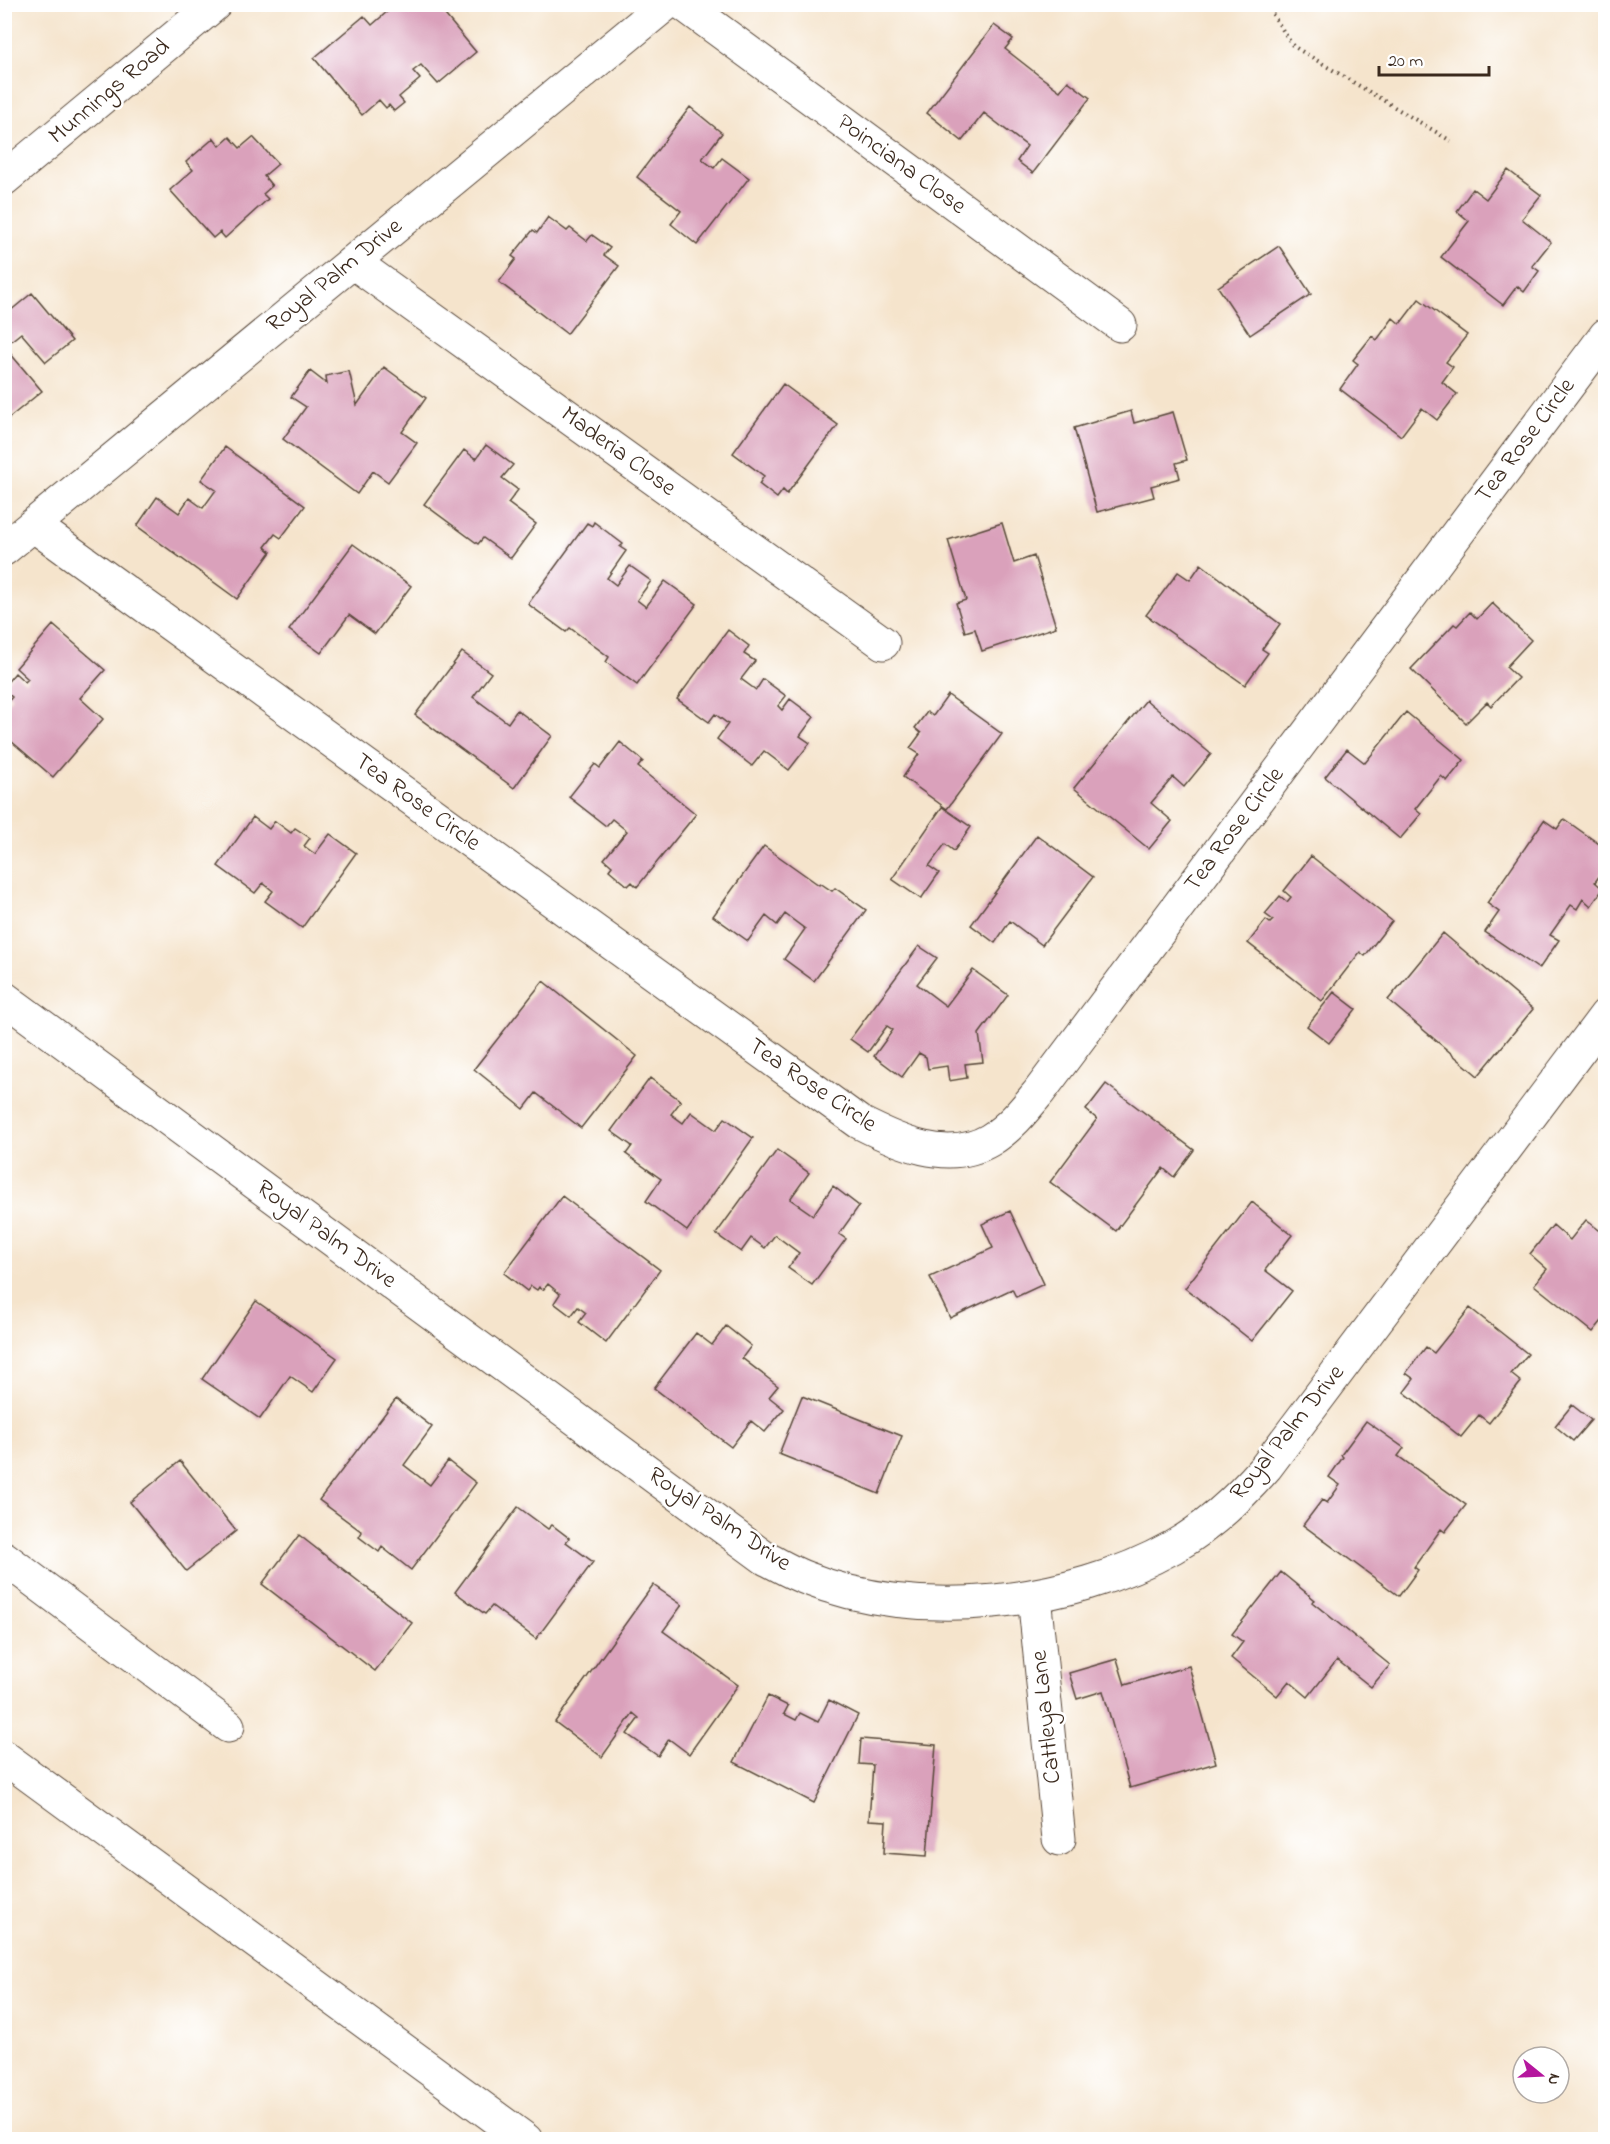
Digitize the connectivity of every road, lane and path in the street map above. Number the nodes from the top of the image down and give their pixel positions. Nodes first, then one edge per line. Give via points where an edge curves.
1 (215, 4) edge
2 (666, 4) edge
3 (683, 4) edge
4 (1266, 4) edge
5 (1451, 141) dead end
6 (4, 179) edge
7 (353, 262) junction
8 (1120, 325) dead end
9 (1605, 335) edge
10 (33, 525) junction
11 (4, 549) edge
12 (883, 643) dead end
13 (4, 998) edge
14 (1605, 1015) edge
15 (4, 1558) edge
16 (1034, 1596) junction
17 (228, 1726) dead end
18 (4, 1757) edge
19 (1059, 1839) dead end
20 (526, 2139) edge

1 - 6 street, Munnings Road
2 - 7 street, Royal Palm Drive
3 - 8 street, Poinciana Close
4 - 5 path via 1293,46
7 - 10 street, Royal Palm Drive
7 - 12 street, Maderia Close
9 - 10 street, Tea Rose Circle via 1039,1092 990,1140 948,1151 918,1147 859,1122
10 - 11 street, Royal Palm Drive
13 - 16 street, Royal Palm Drive via 765,1558 807,1578 883,1599 977,1603
14 - 16 street, Royal Palm Drive via 1245,1492 1211,1522 1173,1547 1086,1583
15 - 17 street
16 - 19 street, Cattleya Lane
18 - 20 street

